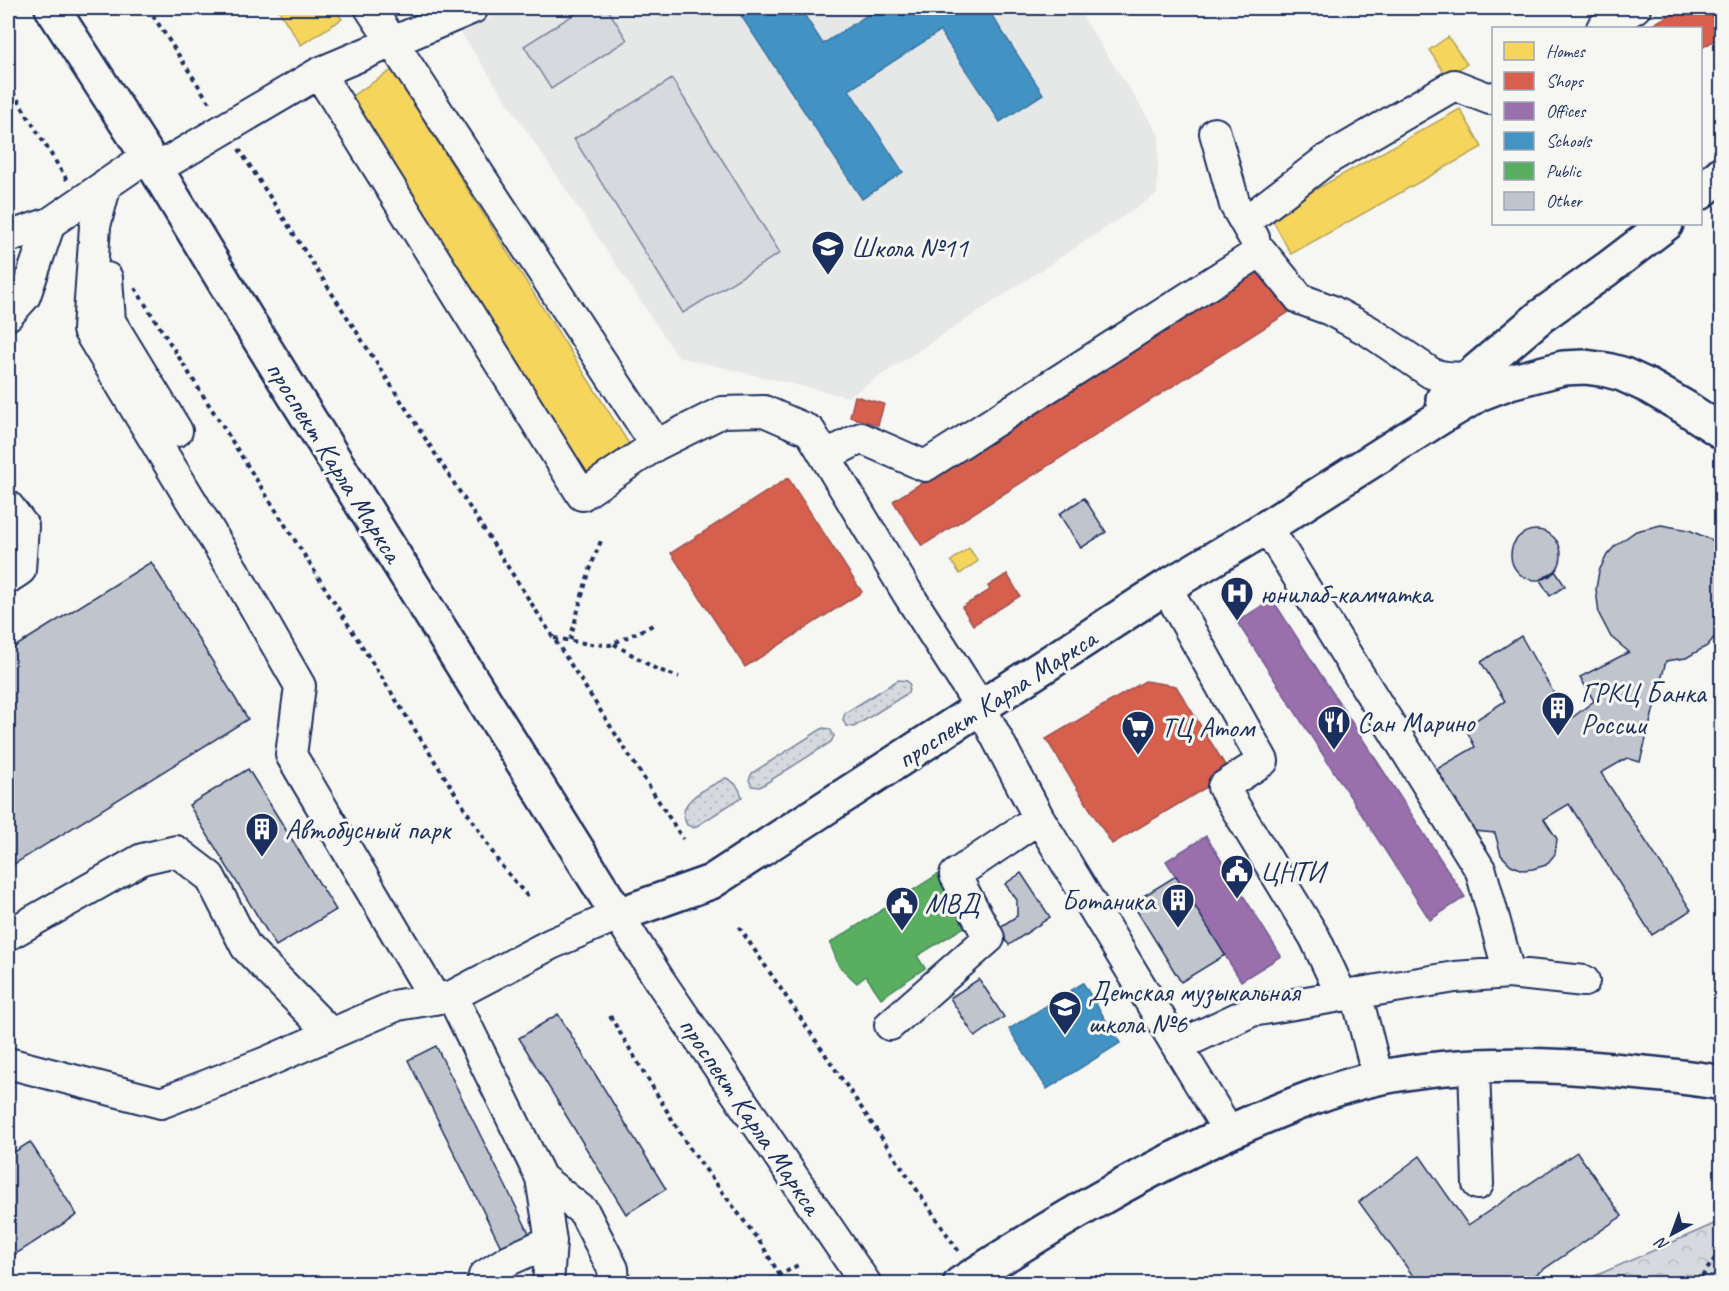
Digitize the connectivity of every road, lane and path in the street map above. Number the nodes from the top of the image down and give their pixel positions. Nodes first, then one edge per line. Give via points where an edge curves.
1 (52, 8) edge
2 (148, 8) edge
3 (370, 8) edge
4 (473, 8) edge
5 (1635, 8) edge
6 (1604, 27) edge
7 (393, 42) junction
8 (319, 73) junction
9 (8, 84) edge
10 (1492, 98) edge
11 (225, 128) junction
12 (1215, 133) dead end
13 (152, 163) junction
14 (1722, 173) edge
15 (1702, 192) edge
16 (88, 214) junction
17 (1245, 222) junction
18 (50, 223) junction
19 (1665, 225) edge
20 (8, 237) edge
21 (1261, 251) junction
22 (133, 285) dead end
23 (8, 315) edge
24 (1563, 368) junction
25 (1469, 377) junction
26 (177, 431) dead end
27 (1722, 432) edge
28 (656, 445) junction
29 (825, 456) junction
30 (1365, 465) junction
31 (8, 506) edge
32 (1267, 527) junction
33 (601, 541) dead end
34 (8, 578) edge
35 (1166, 587) junction
36 (653, 625) dead end
37 (554, 638) junction
38 (570, 640) junction
39 (614, 644) junction
40 (679, 677) dead end
41 (981, 708) junction
42 (1039, 818) junction
43 (683, 838) dead end
44 (528, 897) dead end
45 (618, 915) junction
46 (739, 927) dead end
47 (8, 935) edge
48 (1509, 973) junction
49 (1584, 981) dead end
50 (1349, 994) junction
51 (443, 997) junction
52 (610, 1016) dead end
53 (890, 1025) dead end
54 (331, 1034) junction
55 (1178, 1046) junction
56 (8, 1064) edge
57 (1474, 1066) junction
58 (1378, 1078) junction
59 (1722, 1083) edge
60 (1229, 1132) junction
61 (541, 1178) junction
62 (1478, 1184) dead end
63 (551, 1241) junction
64 (1722, 1248) edge
65 (798, 1265) dead end
66 (780, 1275) junction
67 (967, 1279) edge
68 (482, 1284) edge
69 (548, 1284) edge
70 (614, 1284) edge
71 (743, 1284) edge
72 (784, 1284) edge
73 (866, 1284) edge
74 (1697, 1284) edge

1 - 13 main road, проспект Карла Маркса
2 - 11 path
3 - 7 street
4 - 7 street
5 - 6 street
7 - 8 street
7 - 28 street
8 - 11 street
8 - 28 street via 582,495
9 - 16 path
10 - 17 street via 1454,85 1326,160
11 - 13 street
11 - 37 path
12 - 17 street via 1235,205
13 - 16 street via 106,184
13 - 45 main road, проспект Карла Маркса
14 - 15 main road
16 - 18 street
16 - 26 street via 107,281 110,321
16 - 51 street via 87,330 300,686 291,754
17 - 21 street
18 - 20 street
18 - 23 street via 25,296
19 - 25 main road via 1541,316
21 - 25 street via 1300,299 1370,331 1434,374
21 - 29 street via 925,466 861,438
22 - 44 path via 500,864
24 - 25 street
24 - 27 main road via 1585,367 1622,374
24 - 30 main road via 1481,393
25 - 30 main road
28 - 29 street via 722,412 764,411 810,431
29 - 41 street
30 - 32 main road, проспект Карла Маркса
31 - 34 street via 23,526 20,570
32 - 35 main road, проспект Карла Маркса
32 - 48 street via 1481,871
33 - 38 path
35 - 41 main road, проспект Карла Маркса
35 - 50 street via 1263,761 1223,787
36 - 39 path
37 - 38 path
37 - 43 path
38 - 39 path
39 - 40 path via 656,669
41 - 42 street
41 - 45 main road, проспект Карла Маркса via 711,882
42 - 53 street via 955,875 988,938
42 - 55 street
45 - 51 street
45 - 73 street, проспект Карла Маркса
46 - 67 path
47 - 54 street via 142,859 176,851 210,877 246,947
48 - 49 street
48 - 50 street via 1455,977
50 - 55 street via 1252,1011
50 - 58 street
51 - 54 street via 398,1005
51 - 61 street
52 - 66 path via 688,1146
54 - 56 street via 161,1103
55 - 60 street
57 - 58 main road
57 - 59 main road via 1566,1065
57 - 62 street
58 - 60 main road via 1308,1098
60 - 67 main road via 1094,1201
61 - 63 street
61 - 70 street via 584,1212 613,1269
63 - 68 street via 509,1260 484,1276
63 - 69 street
64 - 74 path
65 - 66 path
66 - 71 path
66 - 72 path

